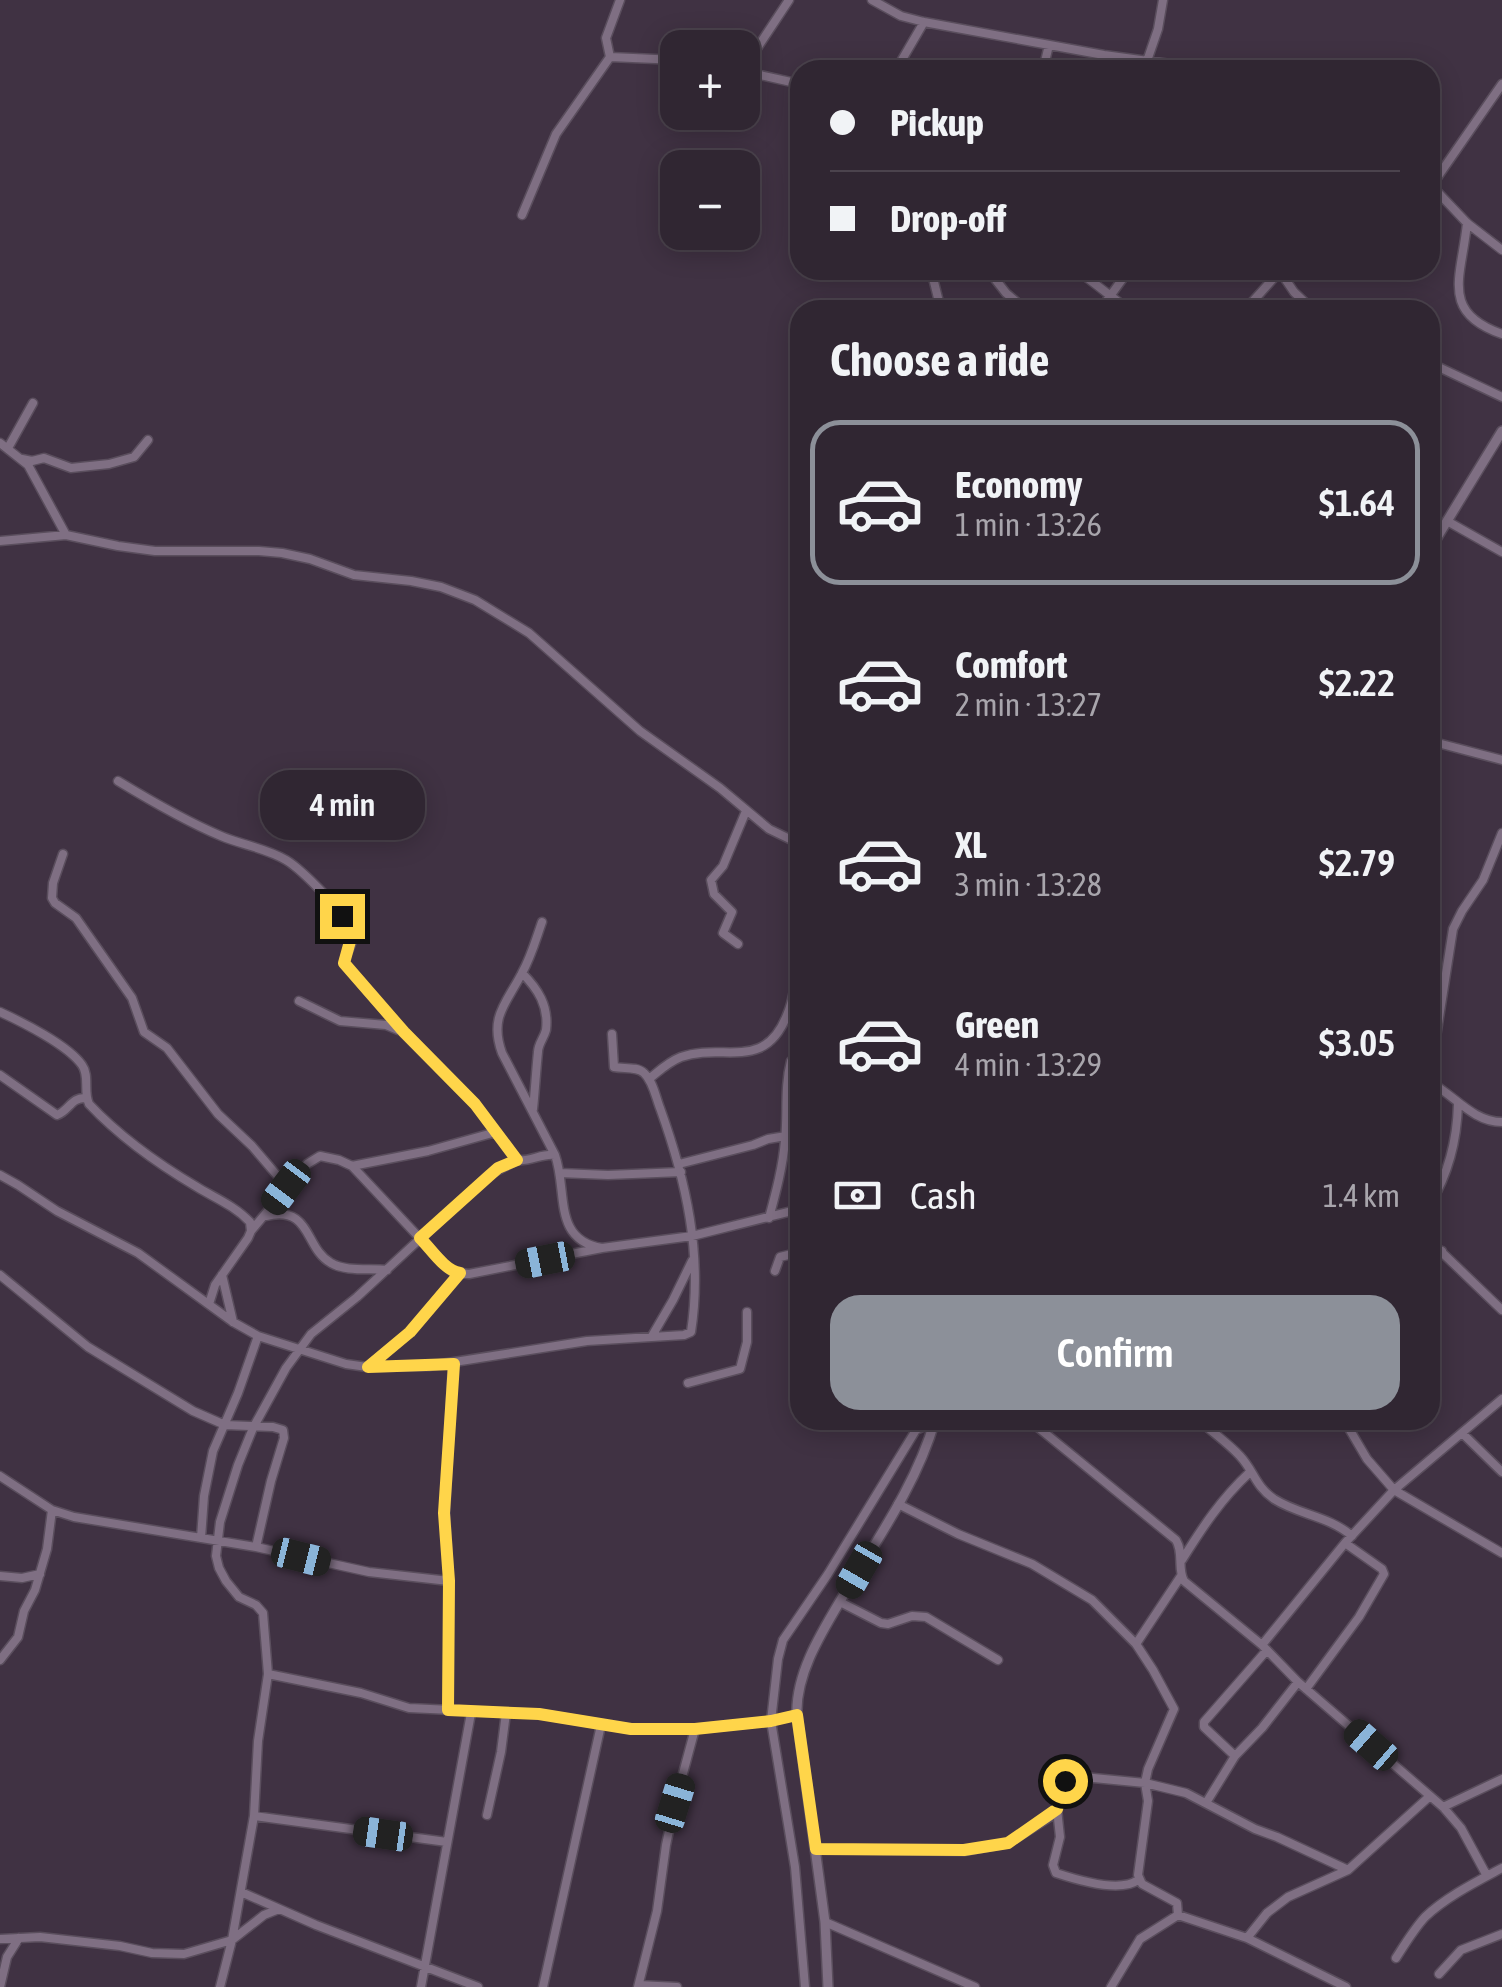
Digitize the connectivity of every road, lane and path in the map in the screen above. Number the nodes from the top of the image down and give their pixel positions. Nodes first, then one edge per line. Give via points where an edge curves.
1 (620, 0) edge
2 (789, 0) edge
3 (872, 0) edge
4 (1163, 0) edge
5 (924, 22) junction
6 (1049, 44) junction
7 (610, 56) junction
8 (660, 59) edge
9 (902, 60) edge
10 (1045, 60) edge
11 (1136, 60) edge
12 (1148, 60) edge
13 (790, 82) edge
14 (1502, 84) edge
15 (1440, 172) edge
16 (1440, 194) edge
17 (522, 216) dead end
18 (1467, 223) junction
19 (1502, 250) edge
20 (996, 280) edge
21 (1091, 280) edge
22 (1121, 280) edge
23 (1272, 280) edge
24 (1286, 280) edge
25 (1110, 294) junction
26 (1014, 300) edge
27 (1106, 300) edge
28 (1117, 300) edge
29 (1254, 300) edge
30 (1302, 300) edge
31 (1502, 334) edge
32 (1440, 367) edge
33 (1502, 397) edge
34 (32, 403) dead end
35 (1502, 431) edge
36 (148, 440) dead end
37 (4, 445) edge
38 (22, 459) junction
39 (1447, 520) junction
40 (1440, 532) edge
41 (66, 535) junction
42 (0, 541) edge
43 (1502, 552) edge
44 (1440, 744) edge
45 (1502, 760) edge
46 (118, 781) dead end
47 (746, 811) junction
48 (1502, 833) edge
49 (790, 839) edge
50 (63, 854) dead end
51 (542, 922) dead end
52 (738, 944) dead end
53 (522, 973) junction
54 (298, 1000) dead end
55 (790, 1006) edge
56 (0, 1012) edge
57 (1440, 1013) edge
58 (404, 1032) junction
59 (612, 1034) dead end
60 (790, 1067) edge
61 (0, 1075) edge
62 (649, 1079) junction
63 (1440, 1087) edge
64 (86, 1098) junction
65 (1458, 1104) junction
66 (533, 1111) junction
67 (1502, 1122) edge
68 (496, 1132) junction
69 (786, 1136) junction
70 (790, 1138) edge
71 (555, 1155) junction
72 (517, 1160) junction
73 (352, 1166) junction
74 (680, 1168) junction
75 (560, 1174) junction
76 (0, 1175) edge
77 (286, 1187) junction
78 (1440, 1187) edge
79 (790, 1213) edge
80 (264, 1216) junction
81 (769, 1218) junction
82 (251, 1231) junction
83 (692, 1236) junction
84 (420, 1238) junction
85 (602, 1248) junction
86 (1442, 1251) edge
87 (790, 1254) edge
88 (694, 1257) junction
89 (387, 1270) junction
90 (775, 1271) dead end
91 (460, 1273) junction
92 (0, 1275) edge
93 (222, 1275) junction
94 (209, 1304) junction
95 (1502, 1309) edge
96 (748, 1312) dead end
97 (233, 1322) junction
98 (258, 1336) junction
99 (652, 1336) junction
100 (299, 1349) junction
101 (454, 1364) junction
102 (368, 1367) junction
103 (688, 1383) dead end
104 (1502, 1400) edge
105 (225, 1425) junction
106 (253, 1428) junction
107 (916, 1430) edge
108 (932, 1430) edge
109 (1042, 1430) edge
110 (1210, 1430) edge
111 (1350, 1430) edge
112 (1462, 1433) junction
113 (1502, 1472) edge
114 (1249, 1473) junction
115 (0, 1476) edge
116 (1394, 1490) junction
117 (898, 1504) junction
118 (52, 1510) junction
119 (201, 1538) junction
120 (1349, 1539) junction
121 (216, 1542) junction
122 (256, 1548) junction
123 (1502, 1552) edge
124 (1182, 1561) junction
125 (40, 1574) junction
126 (0, 1576) edge
127 (1181, 1576) junction
128 (449, 1581) junction
129 (840, 1602) junction
130 (1136, 1644) junction
131 (1264, 1648) junction
132 (0, 1660) edge
133 (998, 1660) dead end
134 (268, 1674) junction
135 (1302, 1685) junction
136 (448, 1710) junction
137 (472, 1712) junction
138 (506, 1713) junction
139 (797, 1715) junction
140 (771, 1721) junction
141 (601, 1725) junction
142 (695, 1729) junction
143 (1234, 1756) junction
144 (1502, 1780) edge
145 (1145, 1783) junction
146 (1430, 1796) junction
147 (1206, 1802) junction
148 (1443, 1807) junction
149 (1057, 1809) junction
150 (486, 1815) dead end
151 (254, 1816) junction
152 (447, 1842) junction
153 (816, 1849) junction
154 (1502, 1868) edge
155 (1348, 1870) junction
156 (1487, 1876) junction
157 (1138, 1880) junction
158 (241, 1892) junction
159 (279, 1908) junction
160 (1178, 1915) junction
161 (824, 1922) junction
162 (1502, 1934) edge
163 (19, 1938) junction
164 (1248, 1938) junction
165 (0, 1939) edge
166 (232, 1940) junction
167 (1396, 1958) dead end
168 (426, 1967) junction
169 (1440, 1974) dead end
170 (223, 1986) edge
171 (639, 1986) edge
172 (0, 1987) edge
173 (421, 1987) edge
174 (478, 1987) edge
175 (544, 1987) edge
176 (678, 1987) edge
177 (805, 1987) edge
178 (828, 1987) edge
179 (975, 1987) edge
180 (1111, 1987) edge
181 (1346, 1987) edge

1 - 7 street via 606,38
2 - 13 street via 742,71
3 - 5 street
4 - 12 street
5 - 6 street
5 - 9 street
6 - 10 street
6 - 11 street
7 - 8 street
7 - 17 street via 556,134
14 - 15 street
16 - 18 street
18 - 19 street
18 - 31 street via 1461,303 1468,316
20 - 26 street
21 - 25 street
22 - 25 street
23 - 29 street
24 - 30 street
25 - 27 street
25 - 28 street
32 - 33 street
34 - 37 street
35 - 39 street
36 - 38 street via 134,458 108,464 71,468 50,459
37 - 38 street
38 - 41 street
39 - 40 street
39 - 43 street
41 - 42 street
41 - 47 street via 155,550 282,553 475,600 529,633 616,712
44 - 45 street
46 - 58 street via 221,836 292,864 351,928 344,963
47 - 49 street
47 - 52 street via 711,888 732,912 723,933
48 - 57 street via 1453,929
50 - 77 street via 52,898 76,918 132,998 144,1032 167,1048
51 - 53 street
53 - 66 street via 540,995 546,1018
53 - 66 street via 501,1008 496,1037
54 - 58 street via 340,1021
55 - 62 street via 782,1028 752,1053 685,1056
56 - 64 street via 79,1061
58 - 68 street
59 - 62 street via 614,1067 638,1068
60 - 69 street
61 - 64 street via 56,1114
62 - 74 street
63 - 65 street
64 - 82 street via 136,1146 246,1218
65 - 67 street
65 - 78 street
66 - 71 street
68 - 72 street
68 - 73 street
69 - 70 street
69 - 74 street
69 - 81 street
71 - 72 street
71 - 75 street
72 - 84 street via 498,1168
73 - 77 street via 313,1158
73 - 84 street
74 - 75 street
74 - 83 street
75 - 85 street via 575,1237
76 - 94 street via 138,1252
77 - 80 street
79 - 81 street
80 - 82 street
80 - 89 street via 290,1216 330,1263
81 - 83 street
82 - 93 street
83 - 85 street
83 - 88 street
84 - 89 street
84 - 91 street
85 - 91 street
86 - 95 street
87 - 90 street via 780,1257
88 - 99 street
88 - 99 street via 691,1332
89 - 100 street
91 - 102 street via 410,1332
92 - 105 street via 88,1347
93 - 94 street
93 - 97 street
94 - 97 street
96 - 103 street via 740,1370
97 - 98 street
98 - 100 street
98 - 105 street
99 - 101 street
100 - 102 street
100 - 106 street
101 - 102 street
101 - 128 street via 444,1513
104 - 112 street
105 - 106 street
105 - 119 street via 213,1451
106 - 121 street
106 - 122 street via 285,1434
107 - 140 street via 783,1640
108 - 117 street
109 - 124 street via 1176,1540
110 - 114 street
111 - 116 street
112 - 113 street
112 - 116 street
114 - 120 street via 1271,1497 1341,1526
114 - 124 street via 1206,1520
115 - 118 street
116 - 120 street
116 - 123 street
117 - 129 street
117 - 130 street via 1032,1564 1092,1600
118 - 119 street
118 - 125 street
119 - 121 street
120 - 131 street
120 - 135 street via 1384,1574 1359,1617
121 - 122 street
121 - 134 street via 226,1581 263,1613
122 - 128 street
124 - 127 street
125 - 126 street
125 - 132 street via 18,1637
127 - 130 street
127 - 131 street
128 - 136 street
129 - 133 street via 881,1623 926,1616
129 - 139 street via 798,1690
130 - 145 street via 1174,1709
131 - 135 street
131 - 143 street via 1204,1722
134 - 136 street via 409,1708
134 - 151 street
135 - 143 street
135 - 146 street
136 - 137 street
137 - 138 street
137 - 152 street
138 - 141 street
138 - 150 street
139 - 140 street
139 - 153 street
140 - 142 street
140 - 177 street via 795,1867
141 - 142 street
141 - 175 street
142 - 171 street
143 - 147 street
144 - 148 street
145 - 147 street
145 - 149 street via 1068,1777
145 - 157 street
146 - 148 street
146 - 155 street
147 - 155 street
148 - 156 street
149 - 153 street via 990,1848
149 - 157 street via 1056,1873 1116,1886
151 - 152 street
151 - 158 street
152 - 168 street
153 - 161 street
154 - 156 street
155 - 164 street via 1288,1897
156 - 167 street via 1426,1917
157 - 160 street via 1172,1898
158 - 159 street
158 - 166 street
159 - 166 street
159 - 168 street
160 - 164 street
160 - 180 street via 1140,1940
161 - 178 street
161 - 179 street
162 - 169 street via 1461,1950
163 - 165 street
163 - 166 street via 169,1954
163 - 172 street
164 - 181 street
166 - 170 street
168 - 173 street
168 - 174 street
171 - 176 street

